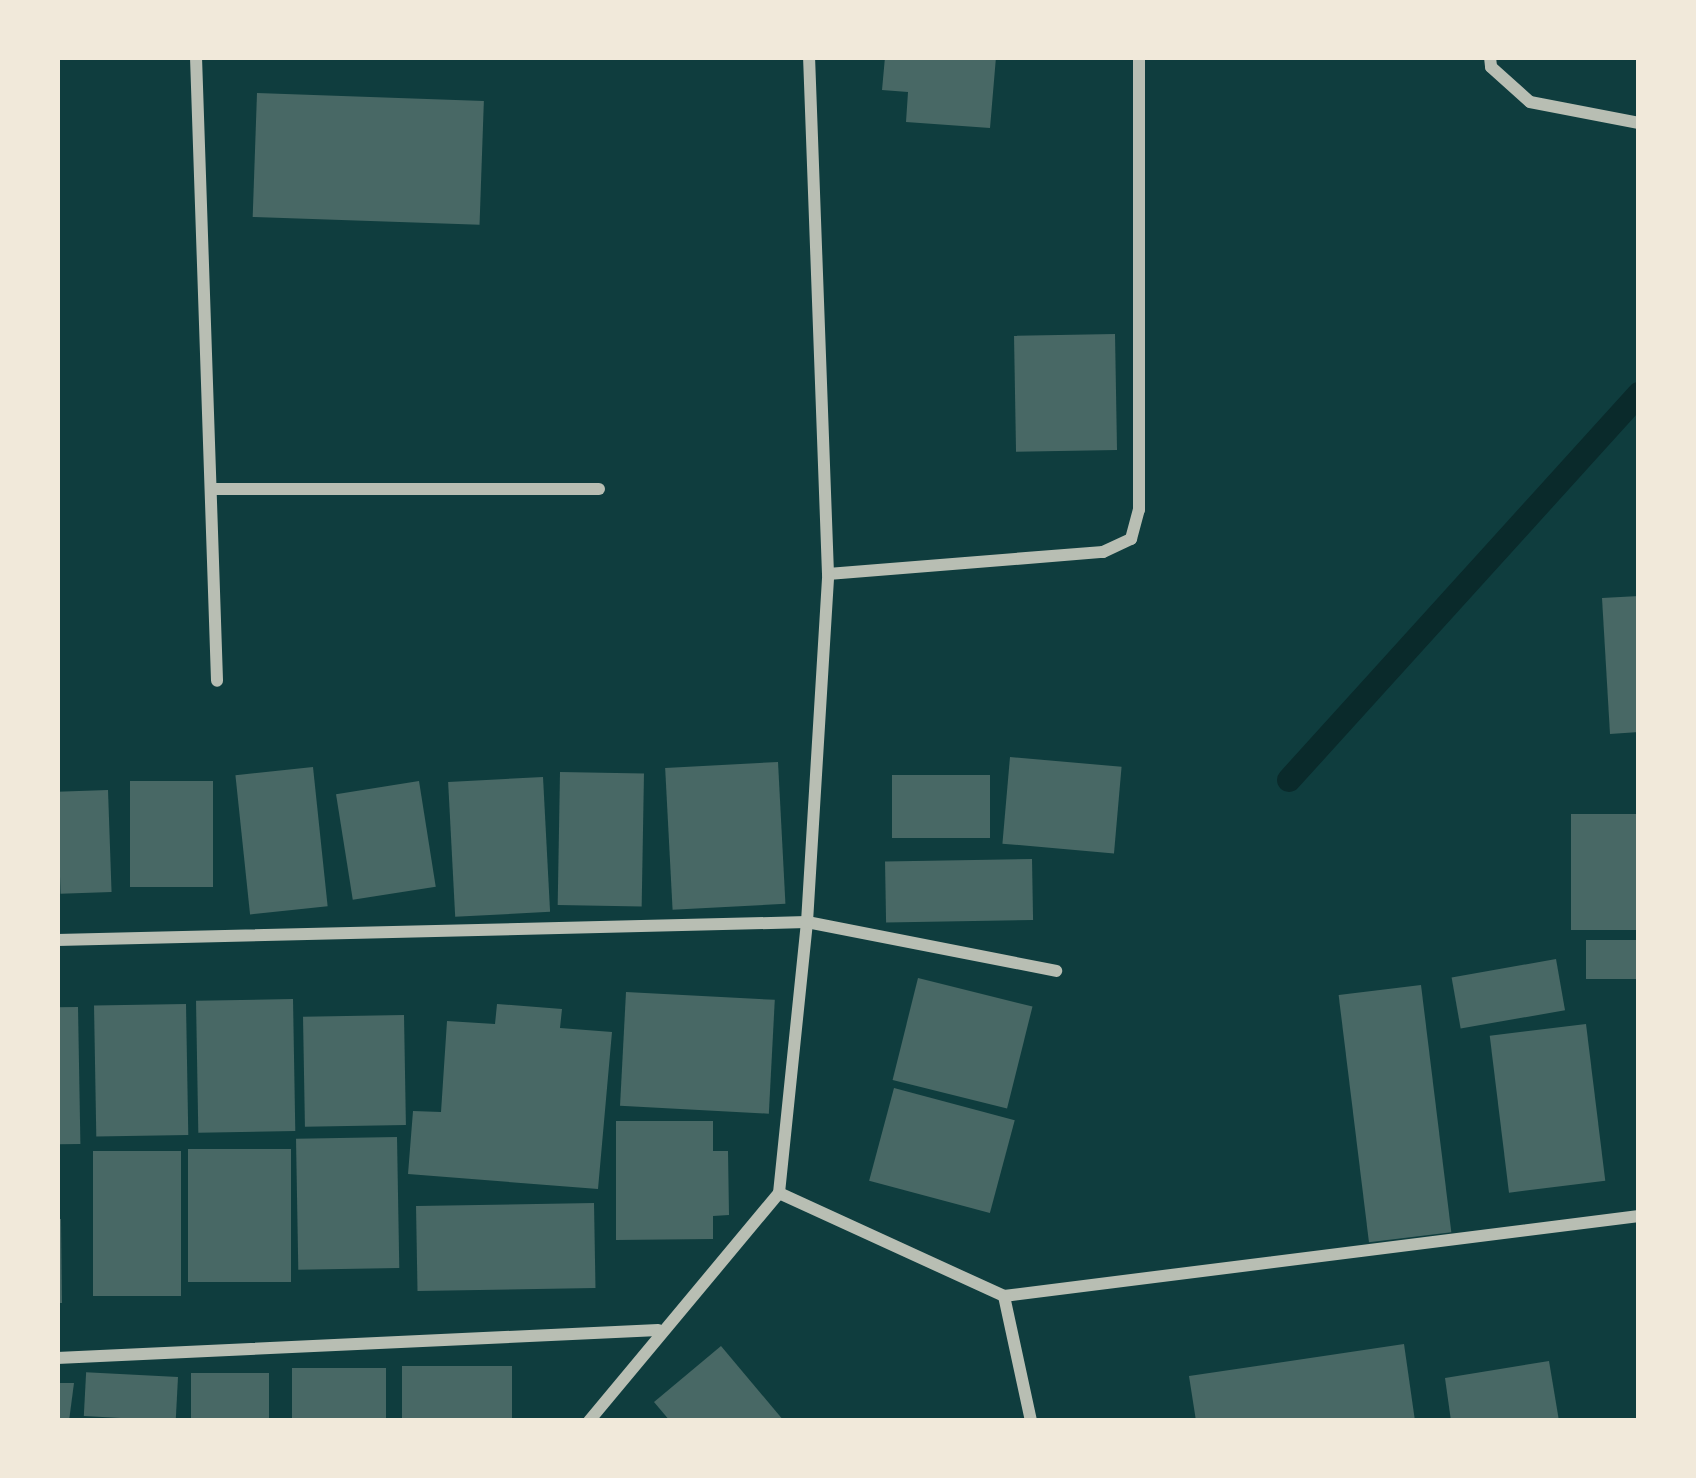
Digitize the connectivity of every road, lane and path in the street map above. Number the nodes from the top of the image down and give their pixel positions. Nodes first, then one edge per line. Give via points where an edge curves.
1 (196, 57) edge
2 (809, 57) edge
3 (1139, 57) edge
4 (1490, 57) edge
5 (1639, 123) edge
6 (211, 489) junction
7 (599, 489) dead end
8 (828, 574) junction
9 (217, 682) dead end
10 (807, 922) junction
11 (57, 940) edge
12 (1056, 971) dead end
13 (779, 1193) junction
14 (1639, 1216) edge
15 (1004, 1297) junction
16 (658, 1330) junction
17 (57, 1358) edge
18 (589, 1421) edge
19 (1031, 1421) edge

1 - 6 street
2 - 8 street
3 - 8 street via 1138,510 1131,539 1103,551
4 - 5 street via 1490,67 1529,102
6 - 7 street
6 - 9 street
8 - 10 street
10 - 11 street
10 - 12 street
10 - 13 street
13 - 15 street
13 - 16 street
14 - 15 street
15 - 19 street
16 - 17 street
16 - 18 street

